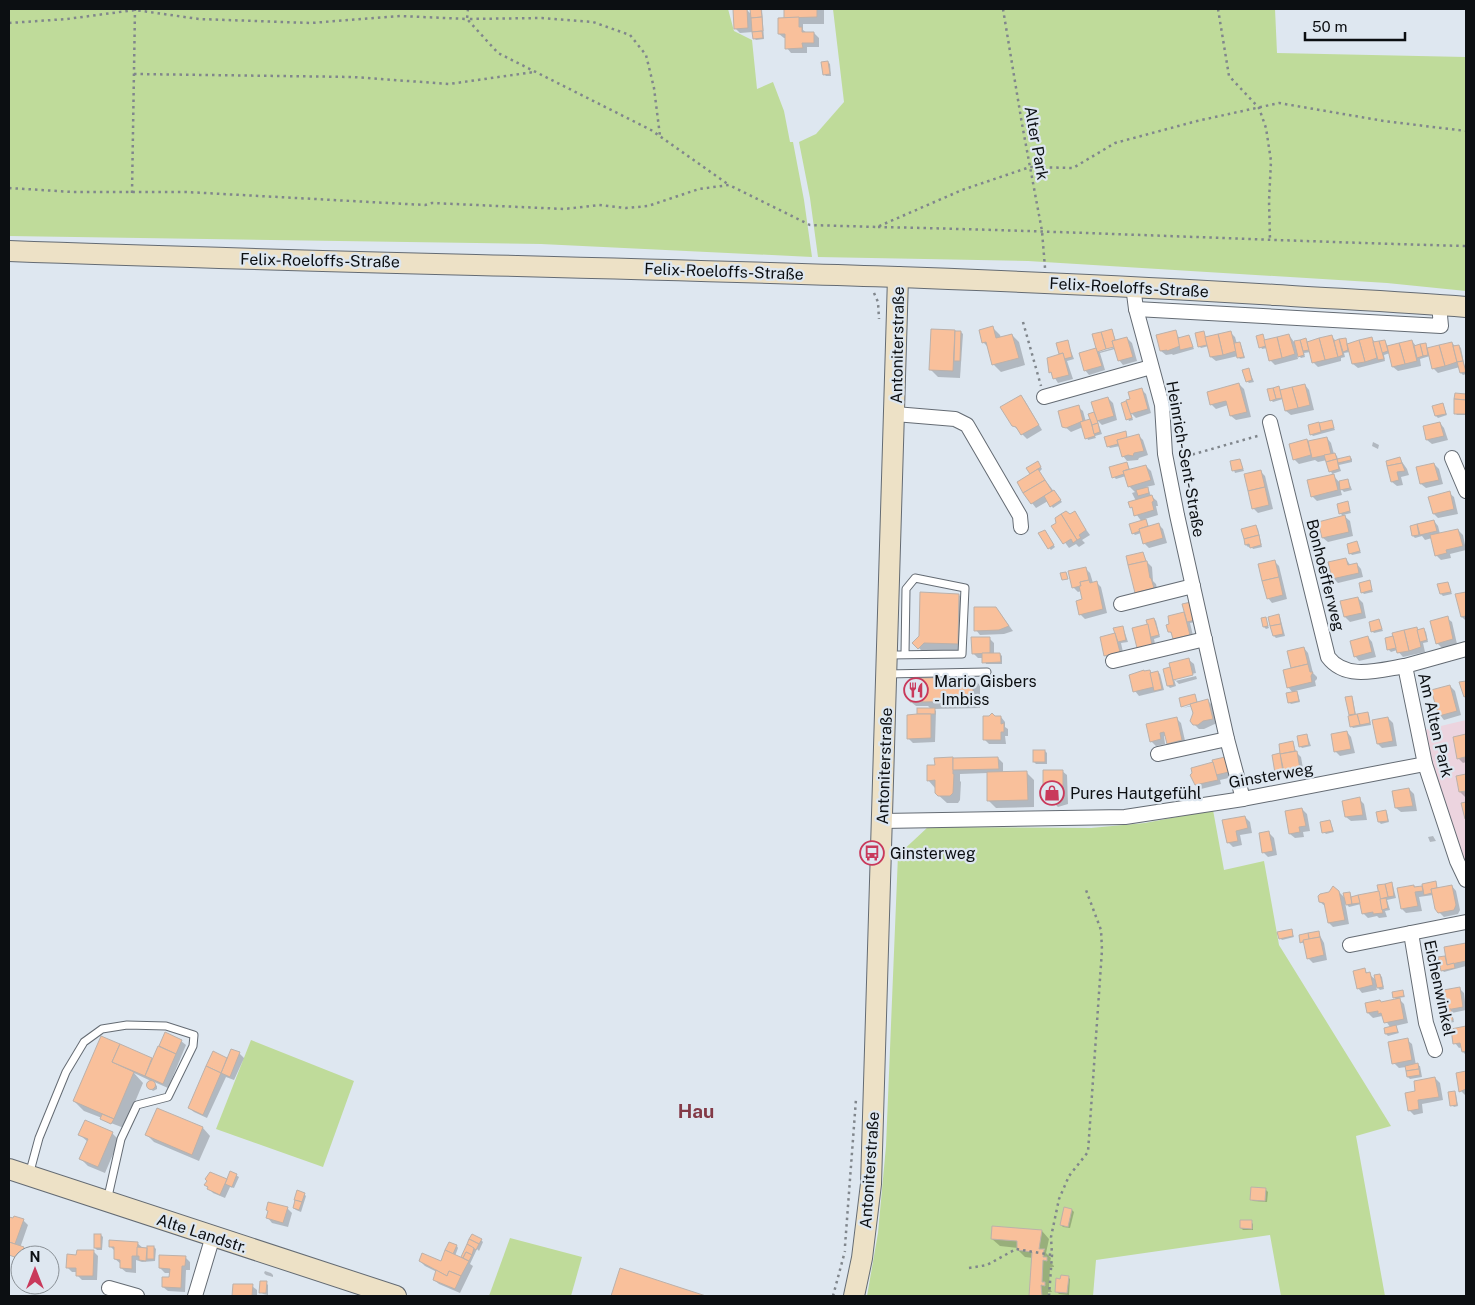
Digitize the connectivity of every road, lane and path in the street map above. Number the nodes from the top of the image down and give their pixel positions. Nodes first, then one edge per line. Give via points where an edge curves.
1 (135, 9) edge
2 (468, 9) edge
3 (1004, 9) edge
4 (1218, 9) edge
5 (467, 19) junction
6 (9, 23) edge
7 (536, 72) junction
8 (134, 74) junction
9 (1259, 108) junction
10 (1466, 131) edge
11 (660, 136) junction
12 (1030, 166) junction
13 (729, 185) junction
14 (9, 188) edge
15 (132, 193) junction
16 (877, 227) junction
17 (1042, 231) junction
18 (1270, 240) junction
19 (1466, 246) edge
20 (9, 251) edge
21 (898, 277) junction
22 (1046, 282) junction
23 (1133, 286) junction
24 (1440, 305) junction
25 (1466, 307) edge
26 (1136, 309) junction
27 (1023, 322) dead end
28 (1151, 367) junction
29 (1044, 397) joint
30 (895, 414) junction
31 (1271, 427) joint
32 (1165, 454) junction
33 (1452, 458) dead end
34 (1466, 491) edge
35 (1022, 527) dead end
36 (1193, 586) junction
37 (1121, 604) dead end
38 (1205, 639) junction
39 (1466, 649) edge
40 (893, 661) junction
41 (1113, 661) dead end
42 (1405, 666) junction
43 (987, 672) dead end
44 (1227, 739) junction
45 (1158, 754) dead end
46 (1425, 764) junction
47 (1243, 799) junction
48 (882, 821) junction
49 (1462, 860) edge
50 (1466, 880) edge
51 (1086, 890) dead end
52 (1466, 922) edge
53 (1411, 933) junction
54 (1350, 945) dead end
55 (1435, 1050) dead end
56 (9, 1169) edge
57 (28, 1175) junction
58 (107, 1201) junction
59 (213, 1236) junction
60 (1052, 1255) junction
61 (969, 1268) dead end
62 (109, 1288) dead end
63 (137, 1296) edge
64 (195, 1296) edge
65 (396, 1296) edge
66 (854, 1296) edge
67 (1049, 1296) edge

1 - 5 path via 200,19 311,23 400,16
1 - 6 path
1 - 8 path
2 - 5 path
3 - 12 path, Alter Park
4 - 9 path via 1229,76
5 - 7 path via 498,53
5 - 11 path via 542,18 593,22 630,35 646,55
7 - 8 path via 449,84 353,77
7 - 11 path
8 - 15 path
9 - 10 path via 1279,104
9 - 12 path via 1115,143 1073,168
9 - 18 path via 1271,161
11 - 13 path
12 - 16 path via 962,190
12 - 17 path, Alter Park
13 - 15 path via 699,189 648,206 599,205 564,209 186,192
13 - 16 path via 810,225
14 - 15 path
16 - 17 path
17 - 18 path
17 - 22 path, Alter Park
18 - 19 path
20 - 21 street, Felix-Roeloffs-Straße
21 - 22 street, Felix-Roeloffs-Straße
21 - 30 street, Antoniterstraße
22 - 23 street, Felix-Roeloffs-Straße
23 - 24 street, Felix-Roeloffs-Straße
23 - 26 street, Heinrich-Sent-Straße
24 - 25 street, Felix-Roeloffs-Straße
24 - 26 street, Felix-Roeloffs-Straße via 1441,326
26 - 28 street, Heinrich-Sent-Straße
27 - 29 path
28 - 29 street, Heinrich-Sent-Straße
28 - 32 street, Heinrich-Sent-Straße via 1162,405
30 - 35 street, Antoniterstraße via 955,419 967,424 1020,516
30 - 40 street, Antoniterstraße
31 - 32 path via 1179,458
31 - 42 street, Bonhoefferweg via 1328,657 1335,666 1349,672
32 - 36 street, Heinrich-Sent-Straße
33 - 34 street
36 - 37 street
36 - 38 street, Heinrich-Sent-Straße
38 - 41 street
38 - 44 street, Heinrich-Sent-Straße
39 - 42 street, Am Alten Park
40 - 40 lane via 962,654 965,588 915,578 906,589
40 - 43 lane
40 - 48 street, Antoniterstraße
42 - 46 street, Am Alten Park
44 - 45 street
44 - 47 street, Heinrich-Sent-Straße
46 - 47 street, Ginsterweg
46 - 49 street, Am Alten Park
47 - 48 street, Ginsterweg via 1125,817
48 - 66 street, Antoniterstraße via 871,1184
49 - 50 street, Am Alten Park
51 - 60 path via 1101,930 1102,950 1088,1152 1069,1176 1058,1199 1051,1237
52 - 53 street, Eichenwinkel
53 - 54 street, Eichenwinkel
53 - 55 street, Eichenwinkel via 1426,1023
56 - 57 street, Alte Landstr.
57 - 58 street, Alte Landstr.
57 - 58 lane via 66,1072 84,1042 102,1029 128,1025 166,1026 194,1034 193,1046 168,1097 137,1105 121,1139
58 - 59 street, Alte Landstr.
59 - 64 street
59 - 65 street, Alte Landstr.
60 - 61 path via 1016,1249 988,1265
60 - 67 path
62 - 63 street

